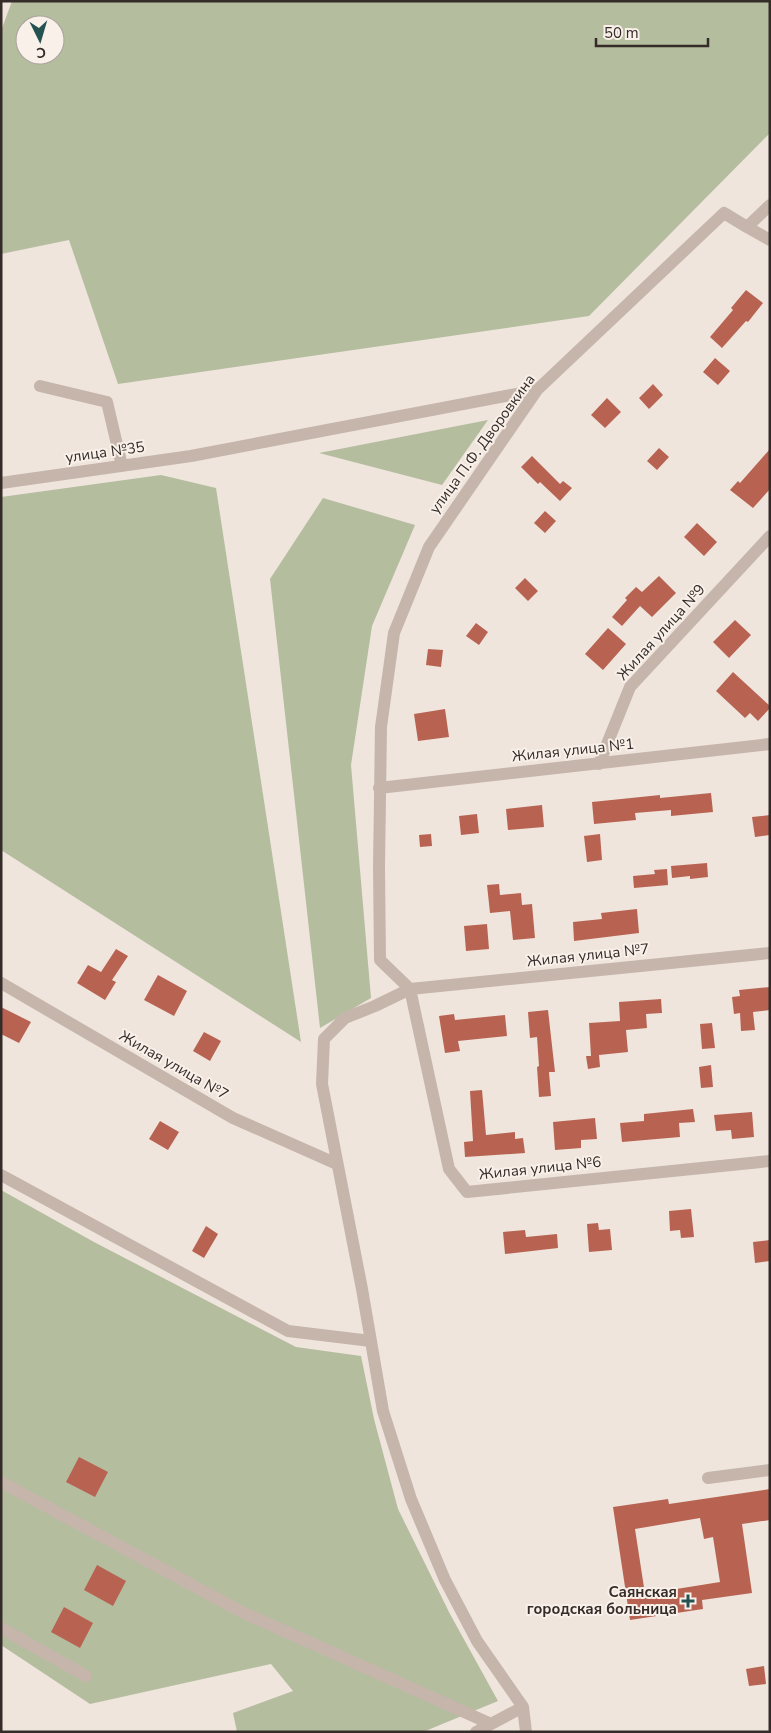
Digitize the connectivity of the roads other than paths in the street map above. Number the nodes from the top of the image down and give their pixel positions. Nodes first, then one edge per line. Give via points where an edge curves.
1 (770, 205) edge
2 (747, 228) junction
3 (770, 240) edge
4 (40, 386) dead end
5 (537, 390) junction
6 (122, 466) junction
7 (1, 483) edge
8 (770, 536) edge
9 (770, 744) edge
10 (599, 764) junction
11 (379, 788) junction
12 (770, 953) edge
13 (1, 982) edge
14 (410, 988) junction
15 (770, 1161) edge
16 (337, 1164) junction
17 (1, 1175) edge
18 (371, 1340) junction
19 (770, 1470) edge
20 (708, 1478) dead end
21 (1, 1482) edge
22 (1, 1628) edge
23 (86, 1676) dead end
24 (522, 1706) junction
25 (491, 1724) junction
26 (476, 1732) edge
27 (526, 1732) edge

1 - 2 street
2 - 3 street
2 - 5 street, улица П.Ф. Дворовкина via 724,213
4 - 6 street via 107,402
5 - 6 street, улица №35 via 214,452
5 - 11 street, улица П.Ф. Дворовкина via 428,547 394,632 381,728
6 - 7 street, улица №35
8 - 10 street, Жилая улица №9 via 630,687
9 - 10 street, Жилая улица №1
10 - 11 street, Жилая улица №1
11 - 14 street, улица П.Ф. Дворовкина via 380,960
12 - 14 street, Жилая улица №7
13 - 16 street, Жилая улица №7 via 232,1118
14 - 15 street, Жилая улица №6 via 449,1169 467,1192
14 - 16 street via 345,1018 324,1039 322,1084
16 - 18 street
17 - 18 street via 288,1332
18 - 24 street via 383,1411 411,1499 445,1580 477,1641
19 - 20 street
21 - 25 street via 242,1612
22 - 23 street
24 - 25 street
24 - 27 street
25 - 26 street

